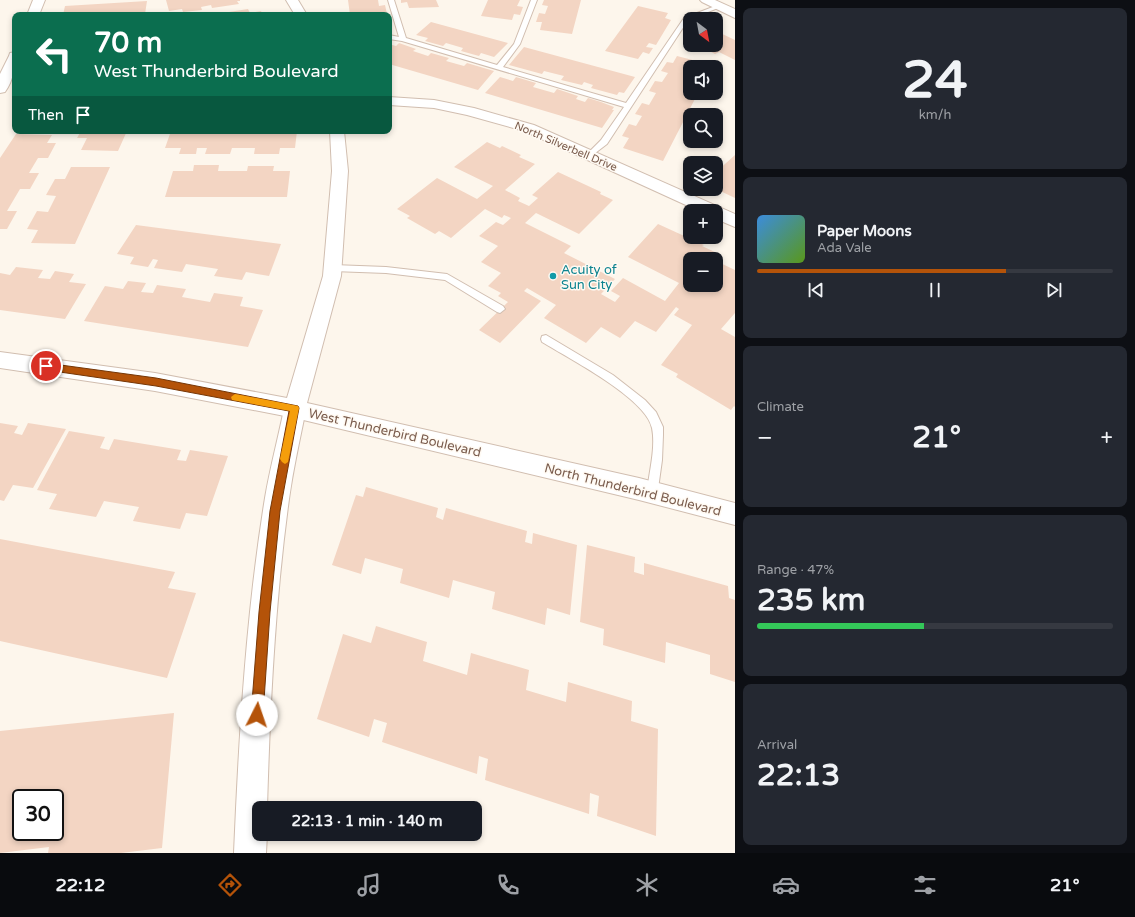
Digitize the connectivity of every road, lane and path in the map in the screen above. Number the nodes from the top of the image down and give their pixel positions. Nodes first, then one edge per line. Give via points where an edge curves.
1 (39, 0) edge
2 (292, 0) edge
3 (391, 0) edge
4 (534, 0) edge
5 (706, 0) edge
6 (720, 6) junction
7 (34, 12) edge
8 (299, 12) edge
9 (735, 14) edge
10 (392, 38) edge
11 (403, 39) junction
12 (12, 63) edge
13 (498, 67) junction
14 (0, 89) edge
15 (392, 101) edge
16 (628, 106) junction
17 (337, 134) edge
18 (590, 155) junction
19 (698, 204) edge
20 (723, 215) edge
21 (735, 221) edge
22 (333, 268) junction
23 (500, 309) dead end
24 (546, 339) dead end
25 (0, 360) edge
26 (294, 408) junction
27 (530, 464) joint
28 (653, 492) junction
29 (735, 514) edge
30 (250, 853) edge

1 - 7 street
2 - 8 street
3 - 11 lane
4 - 13 lane via 517,44
5 - 6 street
6 - 9 street
6 - 16 lane via 686,19
10 - 11 lane
11 - 13 lane
12 - 14 street
13 - 16 lane
15 - 18 street, North Silverbell Drive via 434,104 469,111 530,128
16 - 18 lane via 604,142
17 - 22 street via 340,171
18 - 19 street, North Silverbell Drive
20 - 21 street
22 - 23 lane via 386,270 447,277
22 - 26 street
24 - 28 lane via 631,394 652,415 657,427
25 - 26 street, West Thunderbird Boulevard via 156,382
26 - 27 street, West Thunderbird Boulevard
26 - 30 street via 275,511 264,612 252,777
27 - 28 street, North Thunderbird Boulevard
28 - 29 street, North Thunderbird Boulevard

